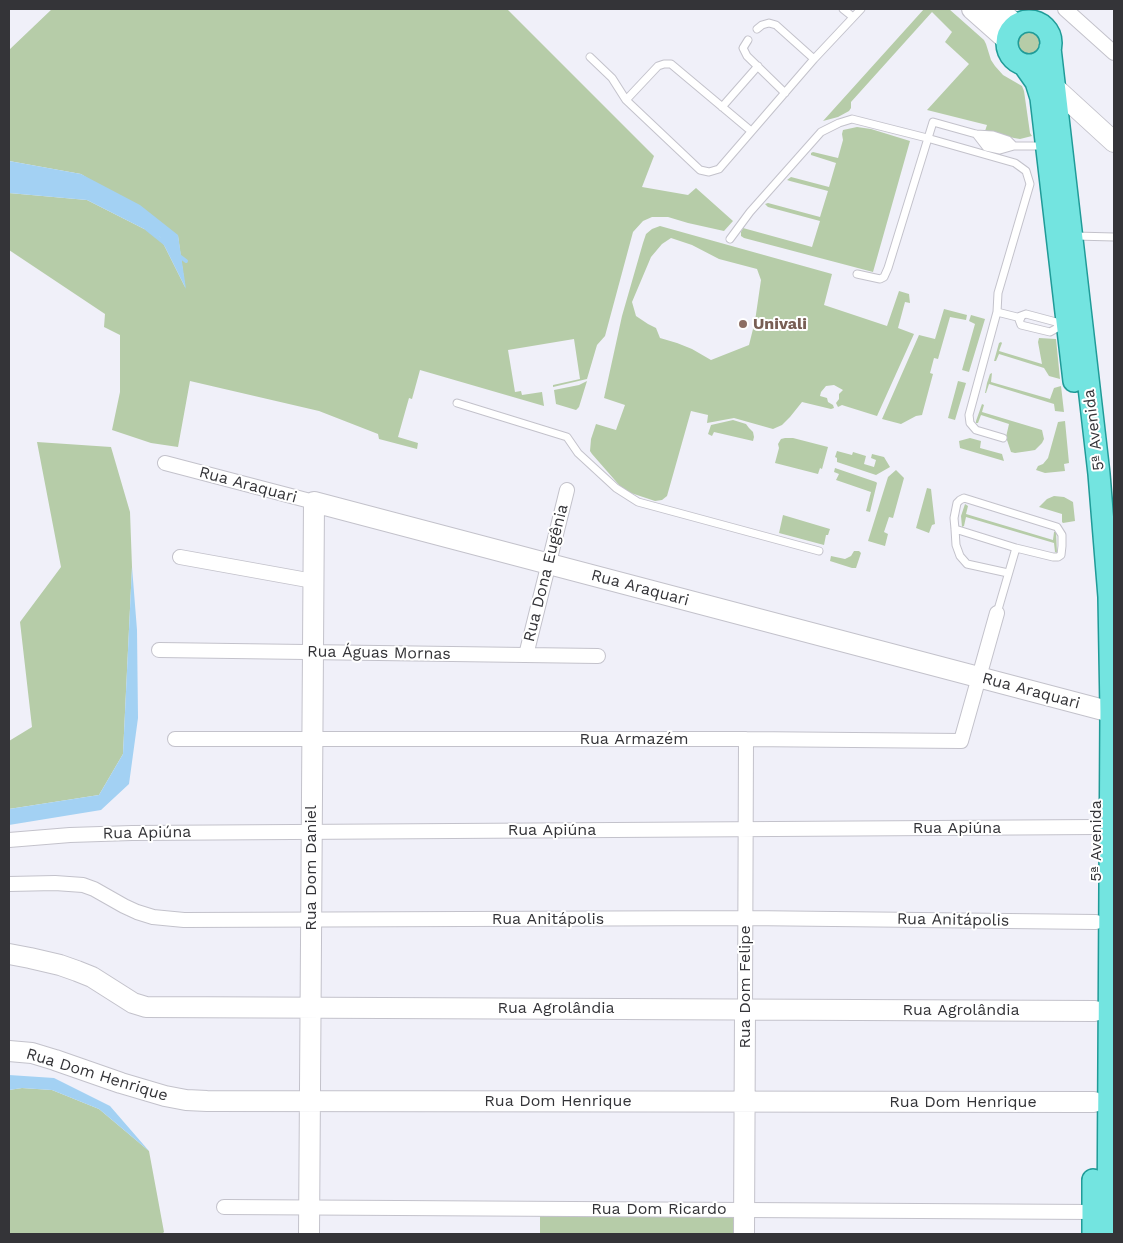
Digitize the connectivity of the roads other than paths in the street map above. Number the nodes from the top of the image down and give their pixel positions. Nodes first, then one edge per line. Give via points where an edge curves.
1 (843, 9) edge
2 (861, 9) edge
3 (972, 9) edge
4 (998, 9) edge
5 (1047, 9) edge
6 (1065, 9) edge
7 (853, 18) junction
8 (1020, 24) edge
9 (757, 29) dead end
10 (748, 40) dead end
11 (1050, 41) junction
12 (1114, 53) edge
13 (590, 57) dead end
14 (814, 59) junction
15 (1024, 65) junction
16 (758, 66) junction
17 (1055, 88) junction
18 (785, 93) junction
19 (626, 100) junction
20 (722, 107) junction
21 (751, 132) junction
22 (927, 138) junction
23 (1114, 142) edge
24 (1046, 146) junction
25 (1072, 236) junction
26 (1114, 237) edge
27 (730, 239) dead end
28 (857, 274) dead end
29 (997, 312) junction
30 (1063, 328) junction
31 (457, 403) dead end
32 (1003, 438) dead end
33 (165, 463) dead end
34 (567, 490) dead end
35 (314, 502) junction
36 (954, 529) junction
37 (1016, 548) junction
38 (819, 551) dead end
39 (180, 556) dead end
40 (548, 564) junction
41 (1008, 573) junction
42 (313, 581) junction
43 (997, 613) joint
44 (159, 650) dead end
45 (312, 652) junction
46 (526, 655) junction
47 (598, 656) dead end
48 (979, 678) junction
49 (1107, 711) edge
50 (175, 739) dead end
51 (312, 739) junction
52 (746, 739) junction
53 (1107, 827) edge
54 (746, 829) junction
55 (311, 832) junction
56 (9, 840) edge
57 (9, 884) edge
58 (746, 918) junction
59 (311, 920) junction
60 (1106, 922) edge
61 (9, 954) edge
62 (310, 1008) junction
63 (745, 1009) junction
64 (1106, 1011) edge
65 (9, 1051) edge
66 (310, 1101) junction
67 (745, 1101) junction
68 (1106, 1102) edge
69 (224, 1207) dead end
70 (309, 1207) junction
71 (744, 1210) junction
72 (1105, 1212) edge
73 (308, 1234) edge
74 (744, 1234) edge
75 (1093, 1234) edge
76 (1108, 1234) edge

1 - 7 lane
2 - 7 lane
3 - 8 street
4 - 8 street
5 - 11 main road, 5ª Avenida
6 - 12 street
7 - 14 lane
8 - 11 main road via 1039,24 1045,28
8 - 15 main road via 1007,46 1013,58
9 - 14 lane via 769,23 776,25
10 - 16 lane via 743,48
11 - 15 main road via 1048,55 1043,60
11 - 17 main road, 5ª Avenida
13 - 19 lane via 612,78
14 - 18 lane
15 - 24 main road, 5ª Avenida via 1039,90
16 - 18 lane
16 - 20 lane
17 - 23 street
17 - 25 main road, 5ª Avenida
18 - 21 lane
19 - 20 lane via 658,66 671,64
19 - 21 lane via 700,170 710,172 719,169
20 - 21 lane
22 - 24 lane via 933,122 990,141 1014,146
22 - 27 lane via 852,119 820,132
22 - 28 lane via 884,277
22 - 29 lane via 1015,163 1026,171 1030,184 998,293
24 - 30 main road, 5ª Avenida
25 - 26 lane
25 - 49 main road, 5ª Avenida via 1106,545 1109,615
29 - 30 lane
29 - 32 lane via 969,414 970,424 976,430
30 - 49 main road, 5ª Avenida via 1087,496 1095,613
31 - 38 lane via 567,437 578,453 616,488 638,502
33 - 35 street, Rua Araquari
34 - 40 street, Rua Dona Eugênia
35 - 40 street, Rua Araquari
35 - 42 street, Rua Dom Daniel
36 - 37 lane
36 - 37 lane via 957,503 964,498 1057,526 1062,535 1058,557
36 - 41 lane via 960,556 967,564
37 - 41 lane
39 - 42 street
40 - 46 street, Rua Dona Eugênia
40 - 48 street, Rua Araquari
41 - 43 lane
42 - 45 street, Rua Dom Daniel
43 - 48 street, Rua Armazém
44 - 45 street, Rua Águas Mornas
45 - 46 street, Rua Águas Mornas
45 - 51 street, Rua Dom Daniel
46 - 47 street, Rua Águas Mornas
48 - 49 street, Rua Araquari
48 - 52 street, Rua Armazém via 961,741
49 - 53 main road, 5ª Avenida
50 - 51 street, Rua Armazém
51 - 52 street, Rua Armazém
51 - 55 street, Rua Dom Daniel
52 - 54 street, Rua Dom Felipe
53 - 54 street, Rua Apiúna
53 - 60 main road, 5ª Avenida
54 - 55 street, Rua Apiúna
54 - 58 street, Rua Dom Felipe
55 - 56 street, Rua Apiúna via 132,832
55 - 59 street, Rua Dom Daniel
57 - 59 street, Rua Anitápolis via 55,882 83,885 152,917
58 - 59 street, Rua Anitápolis
58 - 60 street, Rua Anitápolis
58 - 63 street, Rua Dom Felipe
59 - 62 street, Rua Dom Daniel
60 - 64 main road, 5ª Avenida
61 - 62 street, Rua Agrolândia via 92,977 133,1003 146,1007
62 - 63 street, Rua Agrolândia
62 - 66 street, Rua Dom Daniel
63 - 64 street, Rua Agrolândia
63 - 67 street, Rua Dom Felipe
64 - 68 main road, 5ª Avenida
65 - 66 street, Rua Dom Henrique via 32,1053 121,1083 186,1100
66 - 67 street, Rua Dom Henrique
66 - 70 street, Rua Dom Daniel
67 - 68 street, Rua Dom Henrique
67 - 71 street, Rua Dom Felipe
68 - 72 main road, 5ª Avenida
69 - 70 street, Rua Dom Ricardo
70 - 71 street, Rua Dom Ricardo
70 - 73 street, Rua Dom Daniel
71 - 72 street, Rua Dom Ricardo
71 - 74 street, Rua Dom Felipe
72 - 75 main road, 5ª Avenida
72 - 76 main road, 5ª Avenida

